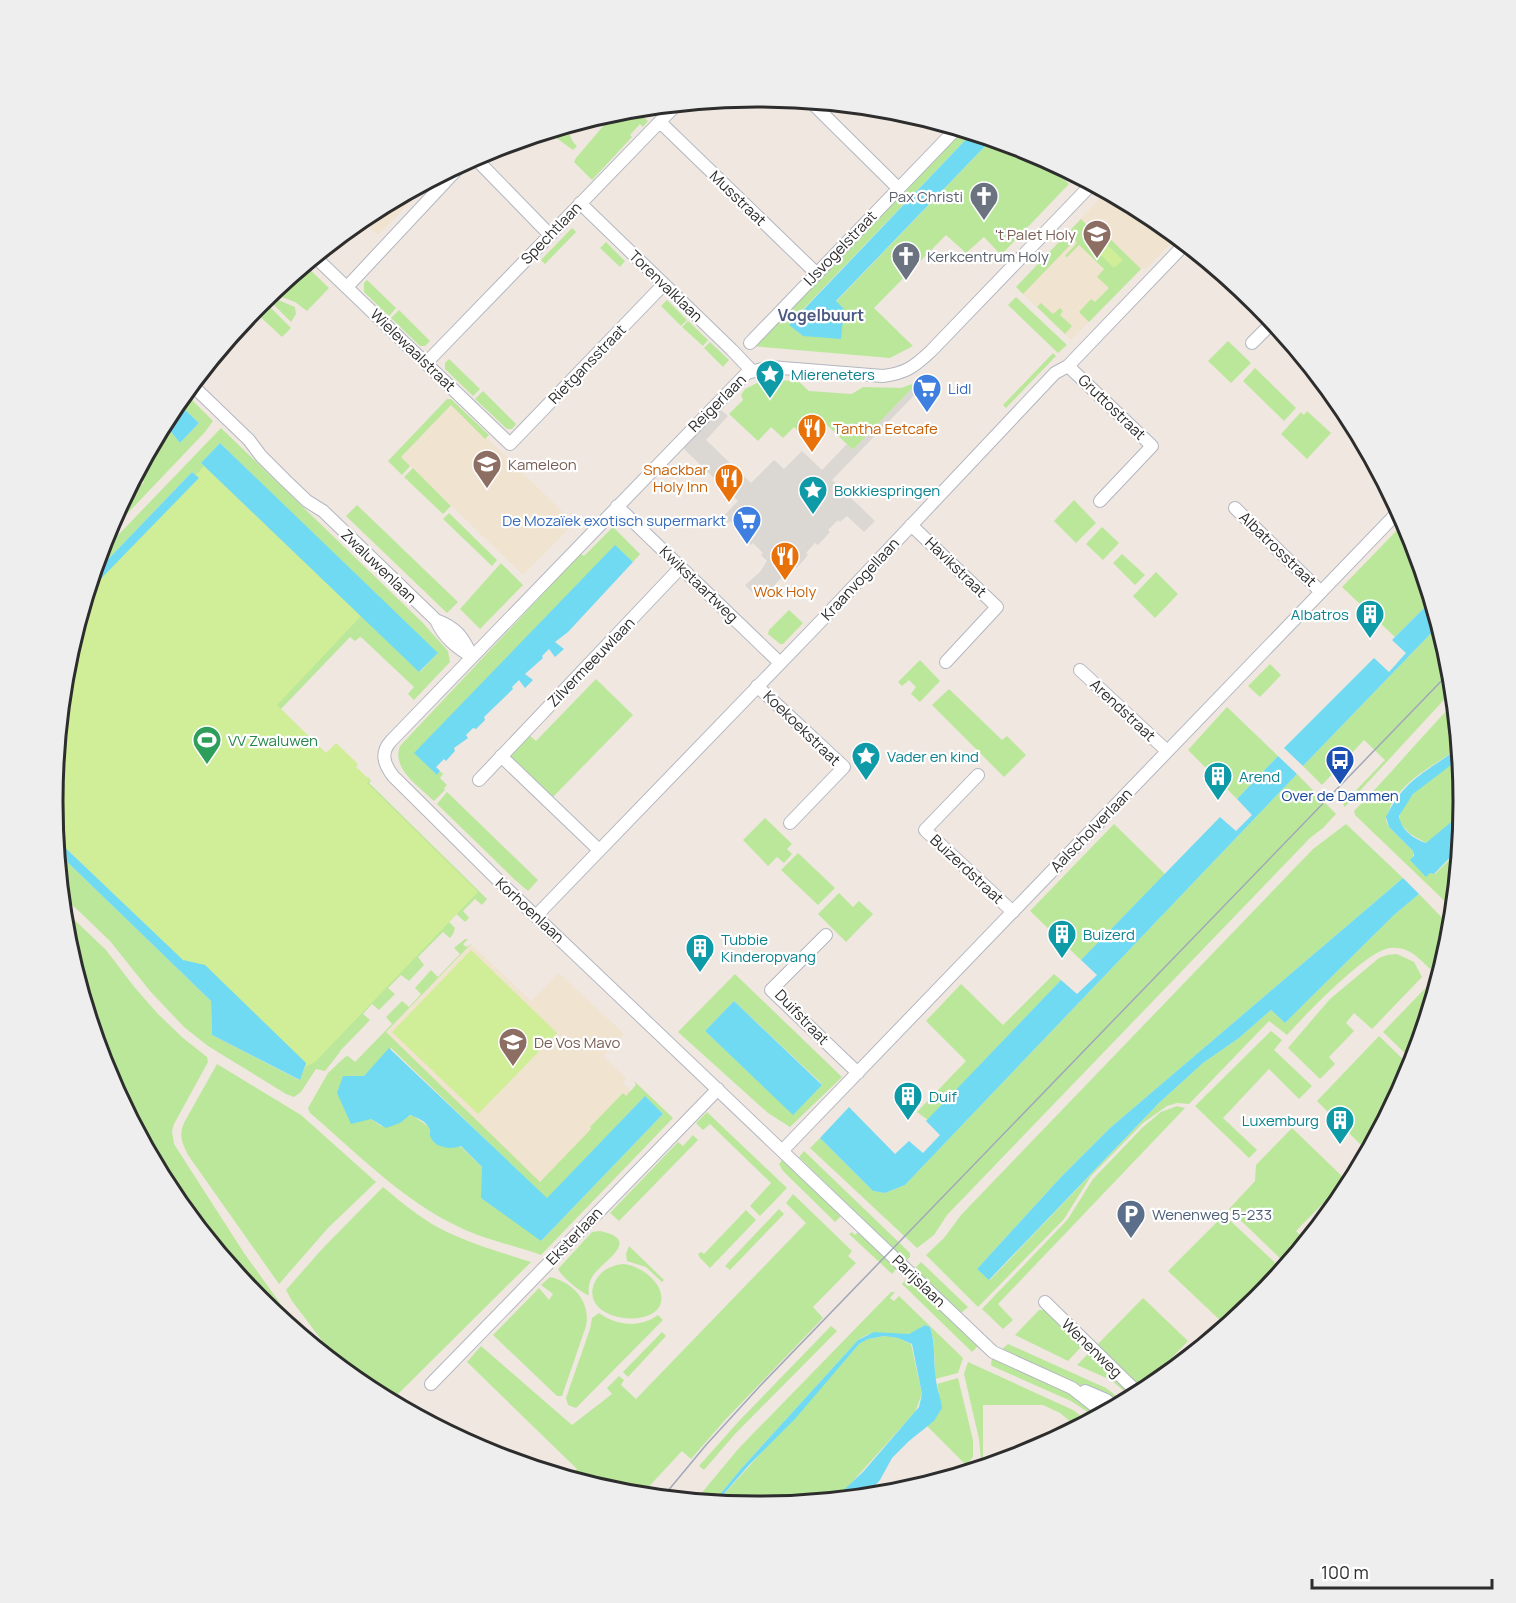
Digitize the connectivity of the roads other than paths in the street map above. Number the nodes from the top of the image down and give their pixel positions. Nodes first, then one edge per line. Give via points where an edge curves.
1 (818, 109) edge
2 (670, 112) edge
3 (660, 122) junction
4 (951, 134) edge
5 (481, 164) edge
6 (447, 180) edge
7 (898, 188) junction
8 (1087, 190) edge
9 (580, 203) junction
10 (550, 235) junction
11 (1180, 249) edge
12 (320, 262) edge
13 (816, 273) junction
14 (664, 284) junction
15 (346, 287) junction
16 (1267, 328) edge
17 (750, 343) dead end
18 (1252, 343) dead end
19 (426, 363) junction
20 (1068, 366) junction
21 (751, 370) junction
22 (198, 391) edge
23 (510, 444) joint
24 (1100, 501) dead end
25 (617, 506) junction
26 (1235, 508) dead end
27 (1392, 518) edge
28 (911, 525) junction
29 (681, 567) junction
30 (1320, 591) junction
31 (472, 657) junction
32 (946, 662) dead end
33 (780, 663) junction
34 (1080, 670) dead end
35 (757, 686) junction
36 (1167, 751) junction
37 (501, 756) junction
38 (978, 775) dead end
39 (479, 780) dead end
40 (790, 823) dead end
41 (599, 850) junction
42 (1013, 912) junction
43 (536, 915) junction
44 (826, 934) dead end
45 (858, 1073) junction
46 (718, 1089) junction
47 (783, 1150) junction
48 (1045, 1302) dead end
49 (431, 1384) dead end
50 (1132, 1387) edge
51 (1072, 1388) junction
52 (1108, 1401) edge
53 (1097, 1407) edge

1 - 7 street
2 - 3 street, Spechtlaan
3 - 9 street, Spechtlaan
3 - 13 street, Musstraat
4 - 7 street, IJsvogelstraat
5 - 10 street
6 - 15 street
7 - 13 street, IJsvogelstraat
8 - 21 street, Reigerlaan via 914,367 883,376 770,367
9 - 10 street, Spechtlaan
9 - 14 street, Torenvalklaan
10 - 19 street, Spechtlaan
11 - 20 street, Kraanvogellaan
12 - 15 street, Wielewaalstraat
13 - 17 street, IJsvogelstraat
14 - 21 street, Torenvalklaan
14 - 23 street, Rietgansstraat
15 - 19 street, Wielewaalstraat
16 - 18 street
19 - 23 street, Wielewaalstraat
20 - 24 street, Gruttostraat via 1152,446
20 - 28 street, Kraanvogellaan via 1055,374
21 - 25 street, Reigerlaan
22 - 31 street, Zwaluwenlaan via 291,474 323,511 436,620 447,638
25 - 29 street, Kwikstaartweg
25 - 31 street, Reigerlaan
26 - 30 street, Albatrosstraat
27 - 30 street, Aalscholverlaan
28 - 32 street, Havikstraat via 998,607
28 - 33 street, Kraanvogellaan
29 - 33 street, Kwikstaartweg
29 - 37 street, Zilvermeeuwlaan
30 - 36 street, Aalscholverlaan
31 - 43 street, Korhoenlaan via 386,747 385,763 393,776
33 - 35 street, Kraanvogellaan
34 - 36 street, Arendstraat
35 - 40 street, Koekoekstraat via 844,767
35 - 41 street, Kraanvogellaan
36 - 42 street, Aalscholverlaan
37 - 39 street, Zilvermeeuwlaan
37 - 41 street
38 - 42 street, Buizerdstraat via 925,830
41 - 43 street, Kraanvogellaan
42 - 45 street, Aalscholverlaan
43 - 46 street, Korhoenlaan
44 - 45 street, Duifstraat via 771,990
45 - 47 street, Aalscholverlaan
46 - 47 street, Korhoenlaan
46 - 49 street, Eksterlaan
47 - 51 street, Parijslaan via 993,1352
48 - 50 street, Wenenweg
51 - 52 street, Parijslaan
51 - 53 street, Parijslaan

